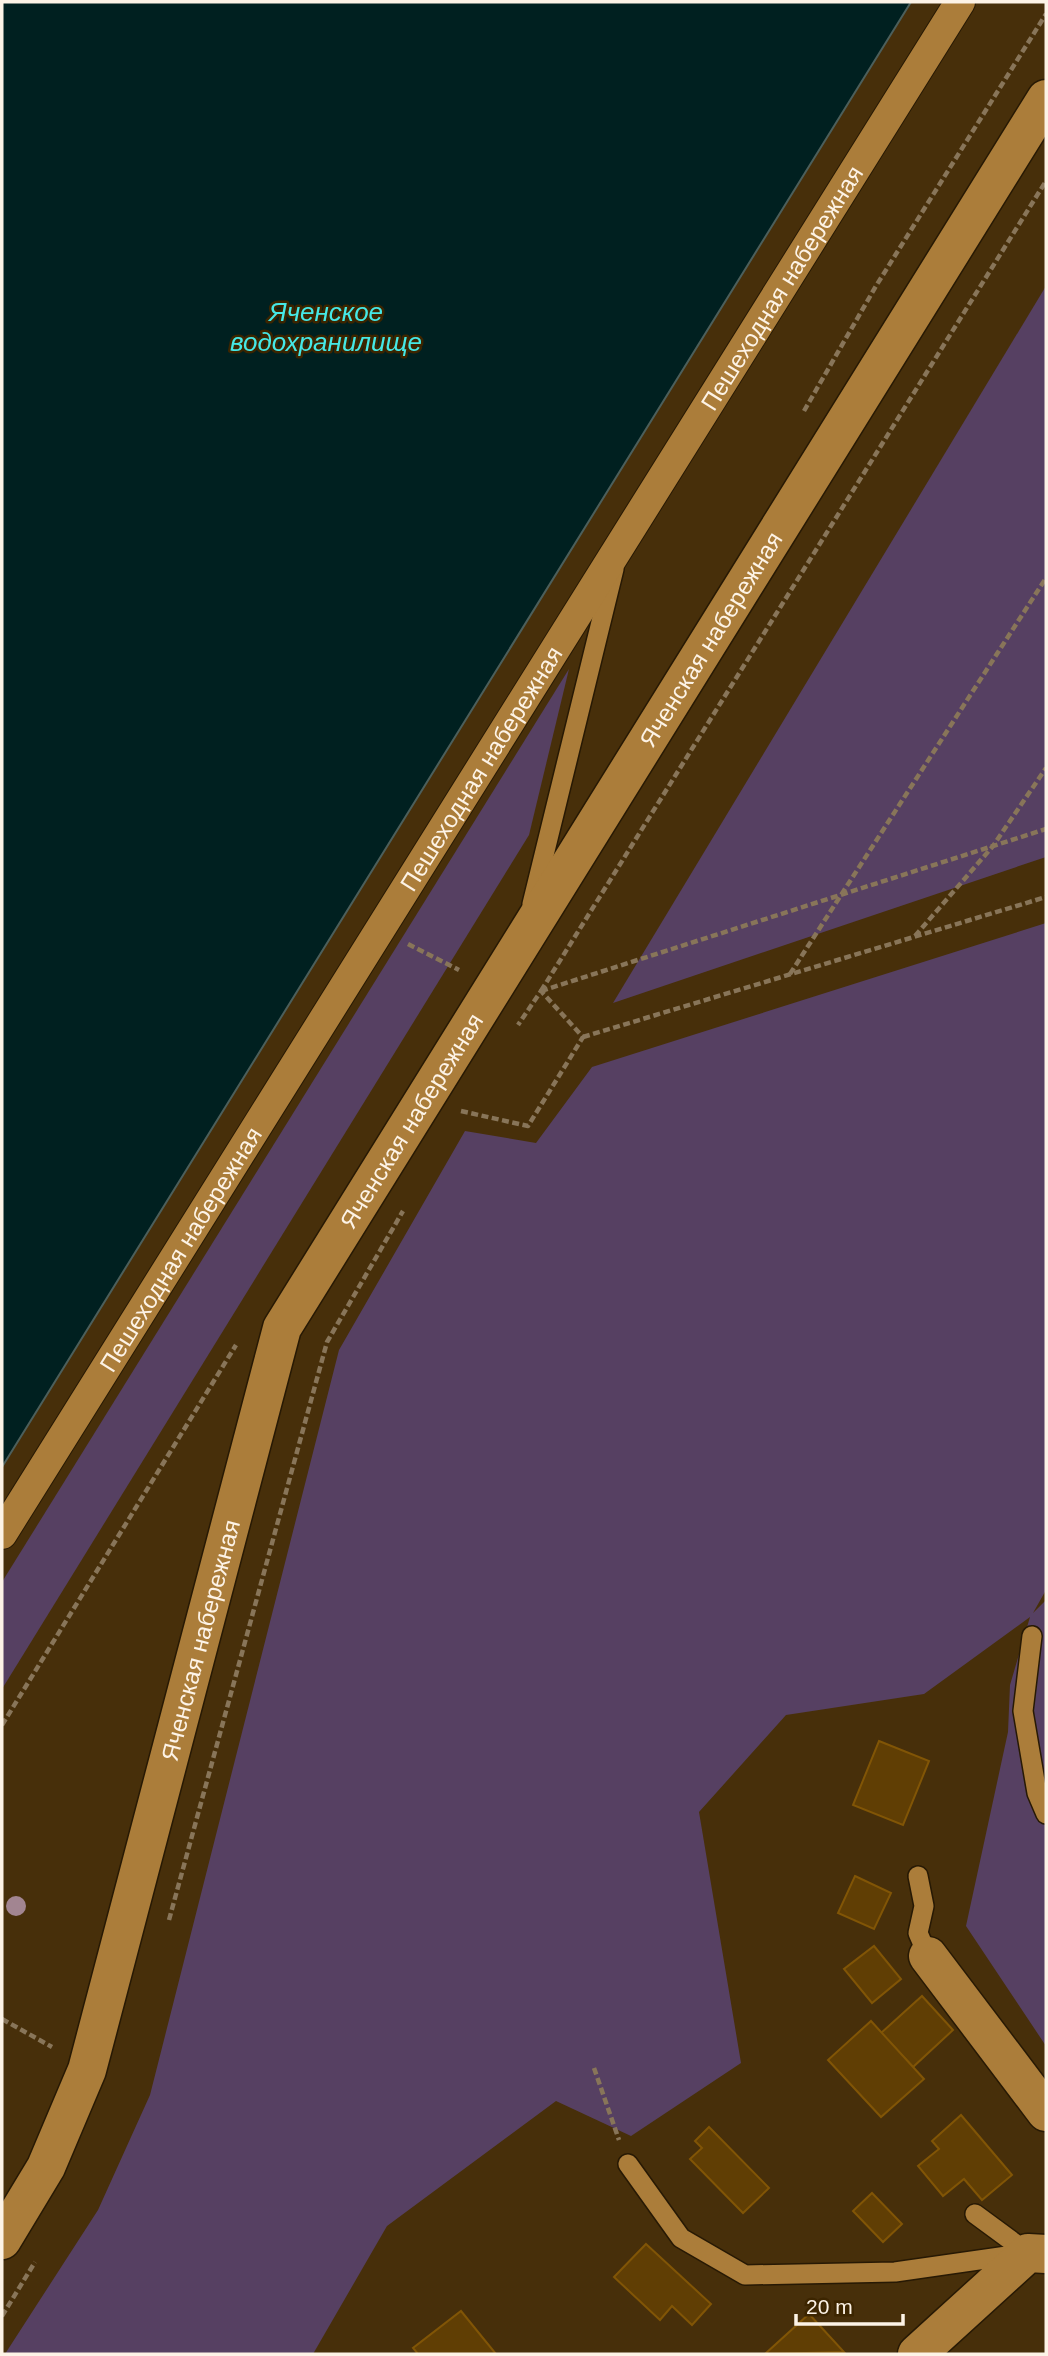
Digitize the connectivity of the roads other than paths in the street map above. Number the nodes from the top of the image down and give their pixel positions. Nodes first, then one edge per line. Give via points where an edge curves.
1 (960, 2) edge
2 (1046, 99) edge
3 (620, 545) junction
4 (525, 938) junction
5 (2, 1534) edge
6 (1032, 1636) dead end
7 (1046, 1814) edge
8 (918, 1877) dead end
9 (928, 1956) joint
10 (1046, 2112) edge
11 (628, 2164) road end
12 (975, 2214) dead end
13 (2, 2239) edge
14 (1037, 2253) edge
15 (917, 2354) edge

1 - 3 street, Пешеходная набережная
2 - 4 street, Яченская набережная
3 - 4 lane
3 - 5 street, Пешеходная набережная
4 - 13 street, Яченская набережная via 282,1328 87,2070 46,2167
6 - 7 lane via 1023,1711 1037,1793
8 - 9 lane via 924,1906 918,1933
9 - 10 street
11 - 14 lane via 681,2238 745,2275 895,2272
12 - 14 lane
14 - 15 street

